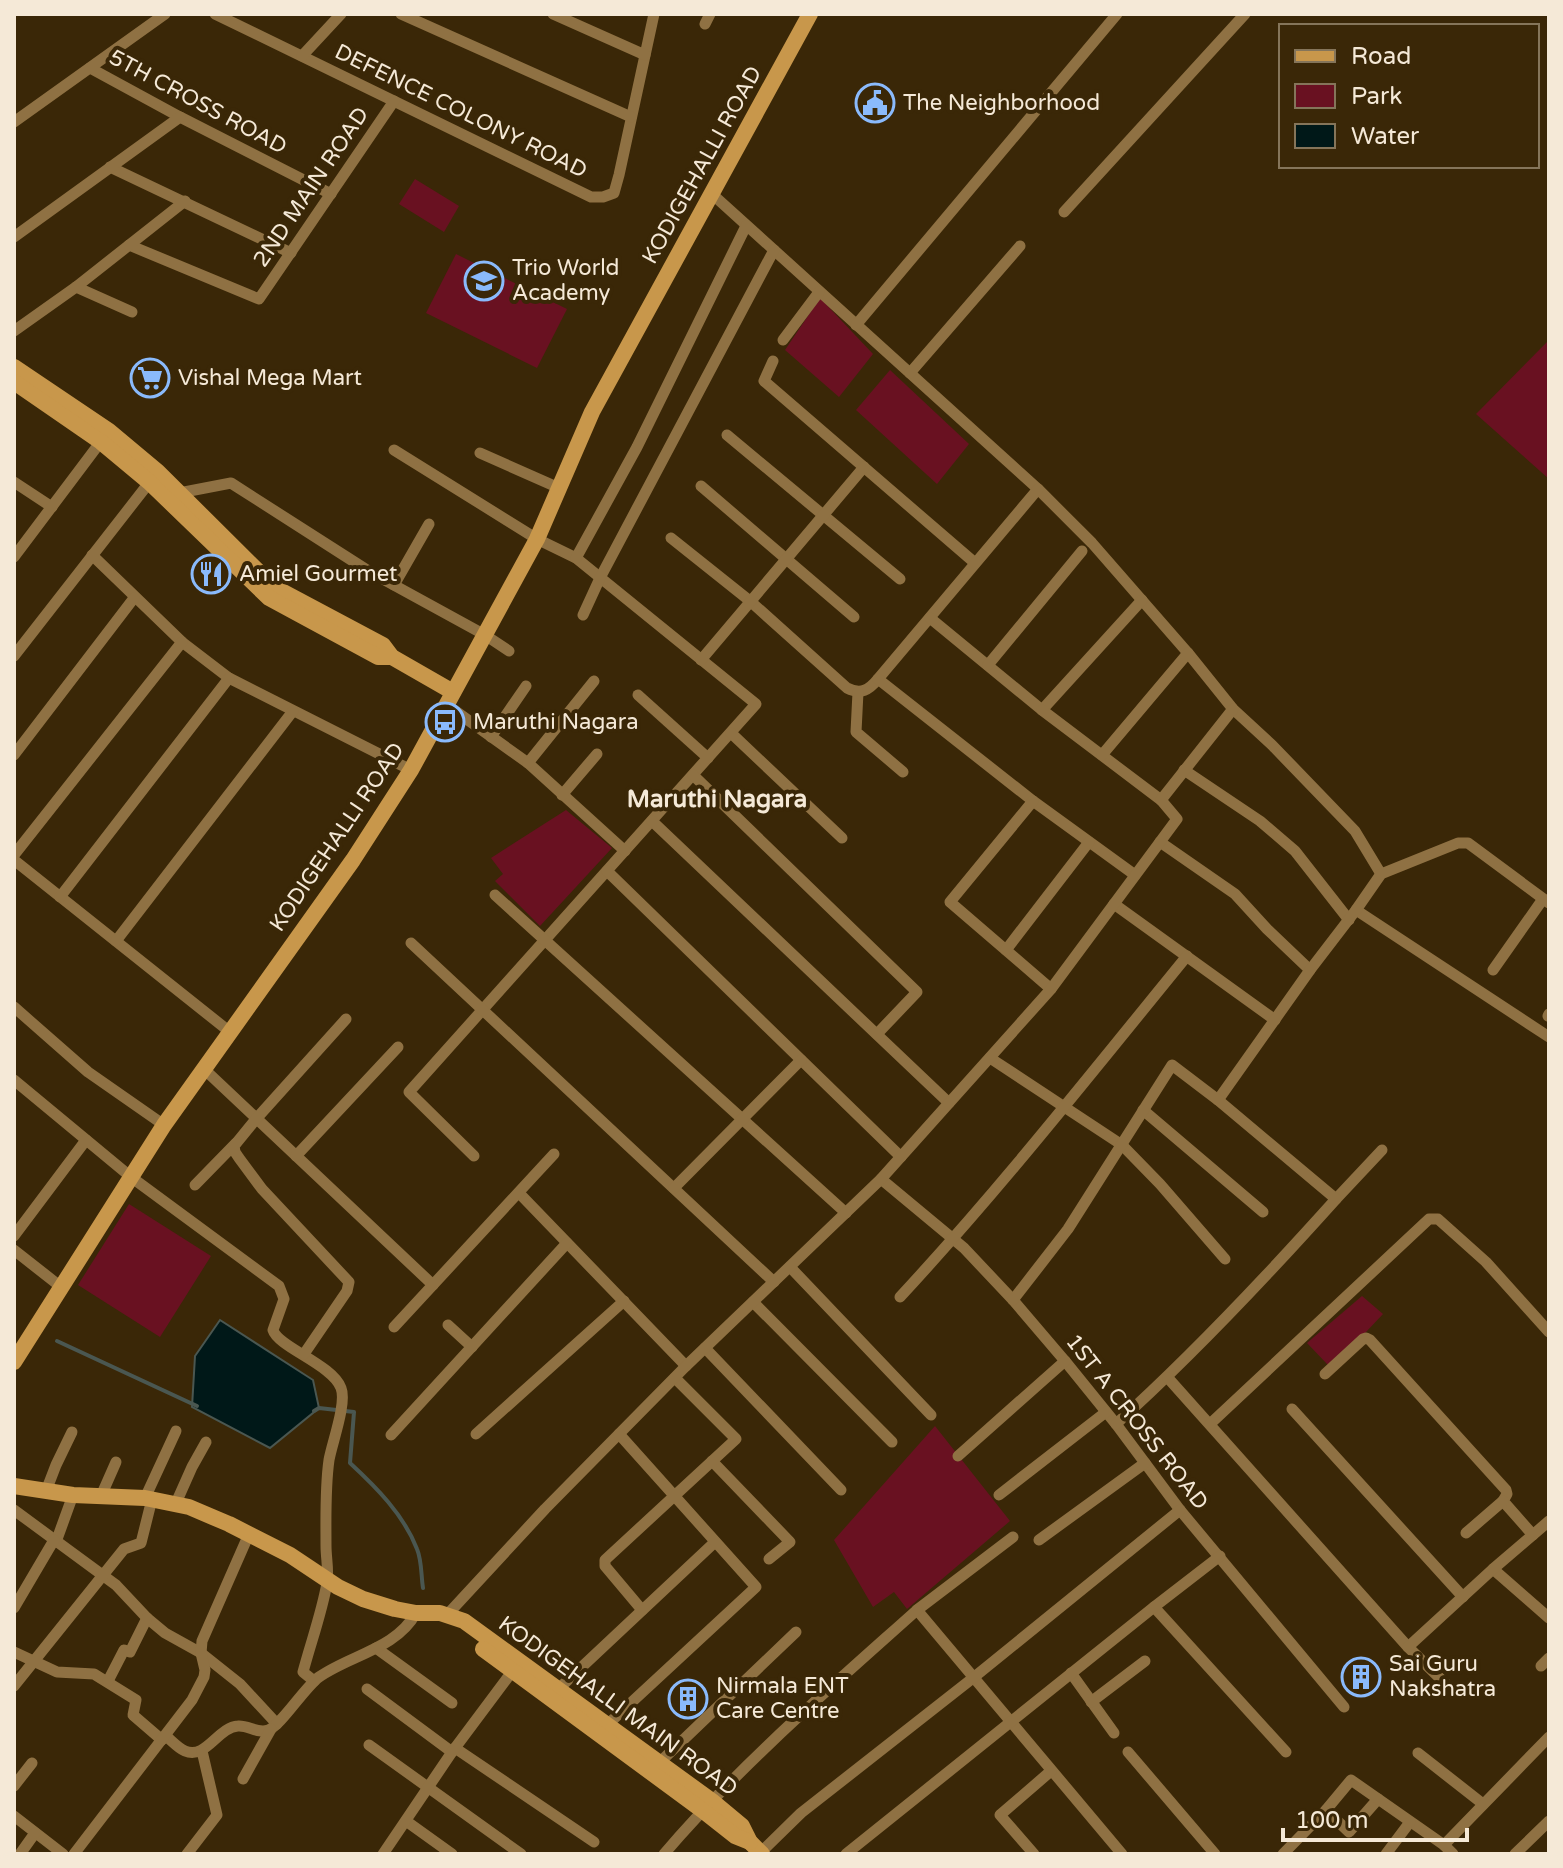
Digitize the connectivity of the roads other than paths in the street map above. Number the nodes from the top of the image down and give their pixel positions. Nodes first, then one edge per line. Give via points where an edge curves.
1 (165, 14) edge
2 (215, 14) edge
3 (341, 14) edge
4 (401, 14) edge
5 (553, 14) edge
6 (654, 14) edge
7 (810, 14) edge
8 (1117, 14) edge
9 (1245, 14) edge
10 (645, 55) junction
11 (302, 56) junction
12 (90, 68) junction
13 (394, 101) junction
14 (180, 117) junction
15 (631, 117) junction
16 (14, 122) edge
17 (110, 167) junction
18 (711, 193) junction
19 (331, 194) junction
20 (185, 201) junction
21 (1064, 212) dead end
22 (746, 226) junction
23 (14, 237) edge
24 (129, 245) junction
25 (1020, 246) dead end
26 (774, 250) junction
27 (291, 253) junction
28 (76, 287) junction
29 (819, 292) junction
30 (132, 312) dead end
31 (856, 325) junction
32 (14, 331) edge
33 (783, 340) dead end
34 (773, 361) dead end
35 (14, 367) edge
36 (910, 373) junction
37 (14, 382) edge
38 (727, 435) dead end
39 (105, 437) junction
40 (394, 450) dead end
41 (480, 453) dead end
42 (864, 467) junction
43 (154, 477) junction
44 (14, 482) edge
45 (701, 486) dead end
46 (559, 488) junction
47 (1038, 489) junction
48 (179, 493) junction
49 (52, 507) junction
50 (823, 515) junction
51 (429, 524) dead end
52 (671, 538) dead end
53 (537, 539) junction
54 (1082, 551) dead end
55 (92, 555) junction
56 (14, 557) edge
57 (576, 558) junction
58 (786, 559) junction
59 (975, 563) junction
60 (600, 578) junction
61 (900, 579) dead end
62 (394, 585) junction
63 (134, 598) junction
64 (1142, 600) junction
65 (750, 601) junction
66 (583, 615) dead end
67 (854, 617) dead end
68 (930, 618) junction
69 (485, 635) junction
70 (182, 642) junction
71 (509, 651) dead end
72 (1188, 653) junction
73 (14, 656) edge
74 (392, 657) junction
75 (701, 660) junction
76 (988, 665) junction
77 (229, 678) junction
78 (878, 679) junction
79 (594, 681) dead end
80 (526, 686) dead end
81 (858, 692) junction
82 (638, 695) dead end
83 (450, 699) junction
84 (1233, 709) junction
85 (1042, 710) junction
86 (293, 711) junction
87 (731, 733) junction
88 (491, 737) junction
89 (597, 754) dead end
90 (14, 755) edge
91 (1102, 755) junction
92 (708, 758) junction
93 (528, 763) junction
94 (411, 770) junction
95 (1184, 770) junction
96 (903, 772) dead end
97 (693, 775) junction
98 (562, 795) junction
99 (1161, 800) junction
100 (1033, 801) junction
101 (652, 821) junction
102 (842, 838) dead end
103 (1089, 842) junction
104 (1160, 842) junction
105 (625, 851) junction
106 (14, 857) edge
107 (607, 871) junction
108 (1381, 874) junction
109 (1135, 875) junction
110 (495, 895) dead end
111 (60, 897) junction
112 (1546, 901) edge
113 (1114, 904) junction
114 (1352, 915) junction
115 (546, 940) junction
116 (116, 941) junction
117 (411, 943) dead end
118 (1006, 950) junction
119 (1187, 956) junction
120 (1310, 970) junction
121 (1493, 970) dead end
122 (1051, 989) junction
123 (14, 1007) edge
124 (483, 1009) junction
125 (346, 1019) dead end
126 (1275, 1020) junction
127 (230, 1032) junction
128 (877, 1034) junction
129 (1549, 1037) edge
130 (398, 1047) dead end
131 (990, 1058) junction
132 (801, 1060) junction
133 (204, 1069) junction
134 (14, 1080) edge
135 (1218, 1100) junction
136 (949, 1103) junction
137 (1063, 1108) junction
138 (1143, 1110) junction
139 (256, 1119) junction
140 (742, 1119) junction
141 (164, 1125) junction
142 (86, 1140) junction
143 (236, 1143) junction
144 (1122, 1145) junction
145 (1382, 1150) dead end
146 (554, 1154) dead end
147 (296, 1156) junction
148 (474, 1156) dead end
149 (901, 1157) junction
150 (131, 1177) junction
151 (881, 1179) junction
152 (195, 1185) dead end
153 (674, 1188) junction
154 (519, 1193) junction
155 (1336, 1199) junction
156 (1263, 1212) dead end
157 (846, 1213) junction
158 (14, 1236) edge
159 (953, 1239) junction
160 (567, 1243) junction
161 (14, 1250) edge
162 (1225, 1259) dead end
163 (790, 1267) junction
164 (774, 1282) junction
165 (433, 1285) junction
166 (61, 1287) junction
167 (900, 1297) dead end
168 (1013, 1300) junction
169 (624, 1301) junction
170 (753, 1302) junction
171 (448, 1325) dead end
172 (394, 1327) dead end
173 (1549, 1332) edge
174 (472, 1347) junction
175 (705, 1348) junction
176 (304, 1354) junction
177 (1065, 1361) junction
178 (14, 1362) edge
179 (686, 1366) junction
180 (1325, 1374) dead end
181 (675, 1378) junction
182 (1168, 1378) junction
183 (1292, 1409) dead end
184 (1106, 1412) junction
185 (931, 1415) dead end
186 (1116, 1424) junction
187 (1210, 1424) junction
188 (176, 1431) dead end
189 (72, 1432) dead end
190 (476, 1434) dead end
191 (619, 1434) junction
192 (391, 1435) dead end
193 (206, 1442) dead end
194 (892, 1442) dead end
195 (958, 1456) dead end
196 (712, 1461) junction
197 (116, 1462) dead end
198 (1145, 1463) junction
199 (14, 1486) edge
200 (841, 1490) dead end
201 (46, 1491) junction
202 (73, 1495) junction
203 (999, 1495) dead end
204 (101, 1496) junction
205 (675, 1496) junction
206 (148, 1499) junction
207 (1503, 1501) junction
208 (176, 1503) junction
209 (14, 1510) edge
210 (1180, 1510) junction
211 (1549, 1521) edge
212 (1466, 1533) dead end
213 (249, 1534) junction
214 (1533, 1535) junction
215 (1013, 1537) dead end
216 (1039, 1540) dead end
217 (55, 1541) junction
218 (715, 1542) junction
219 (1220, 1556) junction
220 (769, 1559) dead end
221 (1493, 1569) junction
222 (104, 1576) junction
223 (328, 1581) junction
224 (1463, 1597) junction
225 (1154, 1607) junction
226 (14, 1608) edge
227 (642, 1610) junction
228 (917, 1610) junction
229 (416, 1613) junction
230 (448, 1616) junction
231 (147, 1618) junction
232 (1549, 1618) edge
233 (796, 1632) dead end
234 (1408, 1647) junction
235 (376, 1648) junction
236 (14, 1652) edge
237 (201, 1653) junction
238 (34, 1661) junction
239 (1145, 1661) dead end
240 (516, 1666) junction
241 (1071, 1673) junction
242 (973, 1678) junction
243 (108, 1681) junction
244 (314, 1681) junction
245 (14, 1686) edge
246 (367, 1689) dead end
247 (554, 1693) junction
248 (1455, 1693) dead end
249 (1091, 1702) junction
250 (452, 1703) dead end
251 (1344, 1707) dead end
252 (1011, 1723) junction
253 (607, 1725) junction
254 (274, 1727) junction
255 (1114, 1733) dead end
256 (1549, 1737) edge
257 (164, 1738) junction
258 (369, 1745) dead end
259 (453, 1750) junction
260 (202, 1751) junction
261 (1128, 1752) dead end
262 (1286, 1752) dead end
263 (1418, 1753) dead end
264 (32, 1763) dead end
265 (659, 1763) junction
266 (1051, 1771) junction
267 (243, 1779) dead end
268 (14, 1786) edge
269 (428, 1789) junction
270 (1378, 1799) junction
271 (1483, 1804) junction
272 (707, 1805) junction
273 (1326, 1810) junction
274 (14, 1816) edge
275 (406, 1821) junction
276 (1549, 1821) edge
277 (1410, 1822) junction
278 (35, 1833) junction
279 (594, 1842) dead end
280 (1448, 1850) edge
281 (758, 1851) edge
282 (20, 1854) edge
283 (63, 1854) edge
284 (74, 1854) edge
285 (187, 1854) edge
286 (383, 1854) edge
287 (452, 1854) edge
288 (521, 1854) edge
289 (664, 1854) edge
290 (846, 1854) edge
291 (1034, 1854) edge
292 (1122, 1854) edge
293 (1215, 1854) edge
294 (1283, 1854) edge
295 (1386, 1854) edge
296 (1515, 1854) edge

1 - 12 street
2 - 11 street, DEFENCE COLONY ROAD
3 - 11 street
4 - 15 street
5 - 10 street
6 - 10 street, DEFENCE COLONY ROAD
7 - 18 street, KODIGEHALLI ROAD
8 - 31 street
9 - 21 street
10 - 15 street, DEFENCE COLONY ROAD
11 - 13 street, DEFENCE COLONY ROAD
12 - 14 street, 5TH CROSS ROAD
12 - 16 street
13 - 15 street, DEFENCE COLONY ROAD via 591,197 614,193
13 - 19 street, 2ND MAIN ROAD
14 - 17 street
14 - 19 street, 5TH CROSS ROAD
17 - 20 street
17 - 23 street
18 - 22 street
18 - 46 street, KODIGEHALLI ROAD via 588,420
19 - 27 street, 2ND MAIN ROAD
20 - 24 street
20 - 27 street
22 - 26 street
22 - 57 street
24 - 27 street, 2ND MAIN ROAD via 259,299
24 - 28 street
25 - 36 street
26 - 29 street
26 - 60 street
28 - 30 street
28 - 32 street
29 - 31 street
29 - 33 street
31 - 36 street
34 - 42 street via 764,381
35 - 39 street
36 - 47 street
37 - 39 street
38 - 50 street
39 - 43 street
39 - 49 street
40 - 53 street
41 - 46 street
42 - 50 street
42 - 59 street
43 - 48 street
43 - 55 street
43 - 74 street via 269,598 378,657
44 - 49 street
45 - 58 street
46 - 53 street, KODIGEHALLI ROAD
47 - 59 street
47 - 64 street
48 - 62 street via 231,483
48 - 74 street via 274,587 383,645
49 - 56 street
50 - 58 street
50 - 61 street
51 - 62 street
52 - 65 street
53 - 57 street
53 - 69 street, KODIGEHALLI ROAD
54 - 76 street
55 - 63 street
55 - 73 street
57 - 60 street
58 - 65 street
58 - 67 street
59 - 68 street
60 - 66 street
60 - 75 street
62 - 69 street
63 - 70 street
63 - 90 street
64 - 72 street
64 - 85 street
65 - 75 street
65 - 81 street via 847,688
68 - 76 street
68 - 78 street
69 - 71 street
69 - 83 street, KODIGEHALLI ROAD
70 - 77 street
70 - 106 street
72 - 84 street
72 - 91 street
74 - 83 street
75 - 87 street via 756,704
76 - 85 street
77 - 86 street
77 - 111 street
78 - 81 street
78 - 100 street
79 - 93 street
80 - 88 street
81 - 96 street via 856,732
82 - 92 street
83 - 88 street
83 - 94 street, KODIGEHALLI ROAD
84 - 95 street
84 - 108 street via 1355,831
85 - 91 street
86 - 94 street
86 - 116 street
87 - 92 street
87 - 102 street
88 - 93 street
89 - 98 street
91 - 99 street
92 - 97 street
93 - 98 street
94 - 127 street, KODIGEHALLI ROAD
95 - 99 street
95 - 114 street via 1295,851
97 - 101 street
97 - 128 street via 917,992
98 - 105 street
99 - 104 street via 1177,819
100 - 103 street
100 - 118 street via 950,902
101 - 105 street
101 - 128 street
103 - 109 street
103 - 118 street
104 - 109 street
104 - 120 street via 1235,894
105 - 107 street
106 - 111 street
107 - 115 street
107 - 132 street
108 - 112 street via 1468,843
108 - 114 street
109 - 113 street
110 - 115 street
111 - 116 street
112 - 121 street
113 - 119 street
113 - 122 street
114 - 120 street
114 - 129 street
115 - 124 street
115 - 140 street
116 - 127 street
117 - 124 street
118 - 122 street
119 - 126 street
119 - 137 street
120 - 126 street
122 - 131 street
123 - 141 street via 76,1063
124 - 148 street via 409,1092
124 - 153 street
125 - 139 street
126 - 135 street
127 - 133 street, KODIGEHALLI ROAD
128 - 136 street
130 - 147 street
131 - 136 street
131 - 137 street
132 - 140 street
132 - 149 street
133 - 139 street
133 - 141 street, KODIGEHALLI ROAD
134 - 142 street
135 - 138 street via 1172,1065
135 - 155 street
136 - 149 street
137 - 144 street
137 - 159 street
138 - 144 street
138 - 156 street
139 - 143 street
139 - 147 street
140 - 153 street
140 - 157 street
141 - 150 street, KODIGEHALLI ROAD
142 - 150 street
142 - 158 street
143 - 152 street
143 - 176 street via 235,1152 262,1189 349,1282
144 - 162 street
144 - 168 street via 1068,1229
145 - 155 street
146 - 154 street
147 - 165 street
149 - 151 street
150 - 166 street, KODIGEHALLI ROAD
150 - 176 street via 279,1286 284,1299 274,1334
151 - 157 street
151 - 159 street, 1ST A CROSS ROAD
153 - 164 street
154 - 160 street
154 - 165 street
155 - 182 street
157 - 163 street
159 - 167 street
159 - 168 street, 1ST A CROSS ROAD
160 - 169 street
160 - 174 street
161 - 166 street
163 - 164 street
163 - 185 street
164 - 170 street
165 - 172 street
166 - 178 street, KODIGEHALLI ROAD
168 - 177 street, 1ST A CROSS ROAD
169 - 179 street
169 - 190 street
170 - 175 street
170 - 194 street
171 - 174 street
173 - 187 street via 1486,1262 1438,1219 1429,1219
174 - 192 street
175 - 179 street
175 - 200 street
176 - 223 street via 341,1387 329,1460
177 - 184 street, 1ST A CROSS ROAD
177 - 195 street
179 - 181 street
180 - 207 street via 1363,1339 1370,1340 1506,1490
181 - 191 street
181 - 196 street via 736,1439
182 - 186 street
182 - 187 street
183 - 224 street
184 - 186 street, 1ST A CROSS ROAD
184 - 203 street
186 - 198 street, 1ST A CROSS ROAD
187 - 234 street
188 - 206 street
189 - 201 street
191 - 205 street
191 - 230 street
193 - 208 street
196 - 205 street
196 - 220 street via 790,1542
197 - 204 street
198 - 210 street, 1ST A CROSS ROAD
198 - 216 street
199 - 201 street, KODIGEHALLI MAIN ROAD
201 - 202 street, KODIGEHALLI MAIN ROAD
202 - 204 street, KODIGEHALLI MAIN ROAD
202 - 217 street
204 - 206 street, KODIGEHALLI MAIN ROAD
205 - 218 street
205 - 227 street via 605,1560
206 - 208 street, KODIGEHALLI MAIN ROAD
206 - 222 street via 141,1543 124,1549
207 - 212 street
207 - 214 street
208 - 213 street, KODIGEHALLI MAIN ROAD
209 - 217 street
210 - 219 street, 1ST A CROSS ROAD
210 - 242 street
211 - 214 street
213 - 223 street, KODIGEHALLI MAIN ROAD
213 - 237 street
214 - 221 street
215 - 228 street
217 - 222 street
217 - 226 street
218 - 227 street
218 - 253 street via 756,1587
219 - 225 street
219 - 251 street, 1ST A CROSS ROAD
221 - 224 street
221 - 232 street
222 - 231 street
222 - 238 street
223 - 229 street, KODIGEHALLI MAIN ROAD via 363,1599
223 - 244 street via 303,1672
224 - 234 street
225 - 241 street
225 - 262 street
227 - 247 street
228 - 242 street
228 - 272 street
229 - 230 street, KODIGEHALLI MAIN ROAD
229 - 235 street
230 - 240 street, KODIGEHALLI MAIN ROAD via 464,1621
231 - 237 street
231 - 243 street
233 - 265 street
234 - 248 street
235 - 244 street
235 - 250 street
236 - 238 street
237 - 254 street via 251,1694
237 - 257 street via 201,1684
238 - 243 street via 57,1672 88,1672
238 - 245 street
239 - 249 street
240 - 247 street, KODIGEHALLI MAIN ROAD
240 - 259 street
241 - 249 street
241 - 252 street
242 - 252 street
242 - 281 street
243 - 257 street via 136,1700 133,1715
244 - 254 street
246 - 259 street
247 - 253 street, KODIGEHALLI MAIN ROAD
247 - 272 street, KODIGEHALLI MAIN ROAD
249 - 255 street
252 - 266 street
252 - 290 street
253 - 265 street, KODIGEHALLI MAIN ROAD
254 - 260 street via 262,1731 237,1725
254 - 267 street
256 - 271 street
257 - 260 street via 184,1750
257 - 284 street
258 - 269 street
259 - 269 street
259 - 279 street
260 - 285 street via 217,1815
261 - 293 street
263 - 271 street
264 - 268 street
265 - 272 street, KODIGEHALLI MAIN ROAD
266 - 291 street via 1000,1815
266 - 292 street
269 - 275 street
269 - 288 street
270 - 273 street via 1351,1780
270 - 273 street via 1349,1832
270 - 277 street
271 - 280 street
272 - 281 street, KODIGEHALLI MAIN ROAD via 742,1826
272 - 289 street
273 - 294 street
274 - 278 street
275 - 286 street
275 - 287 street
276 - 296 street
277 - 280 street
277 - 295 street
278 - 282 street
278 - 283 street

